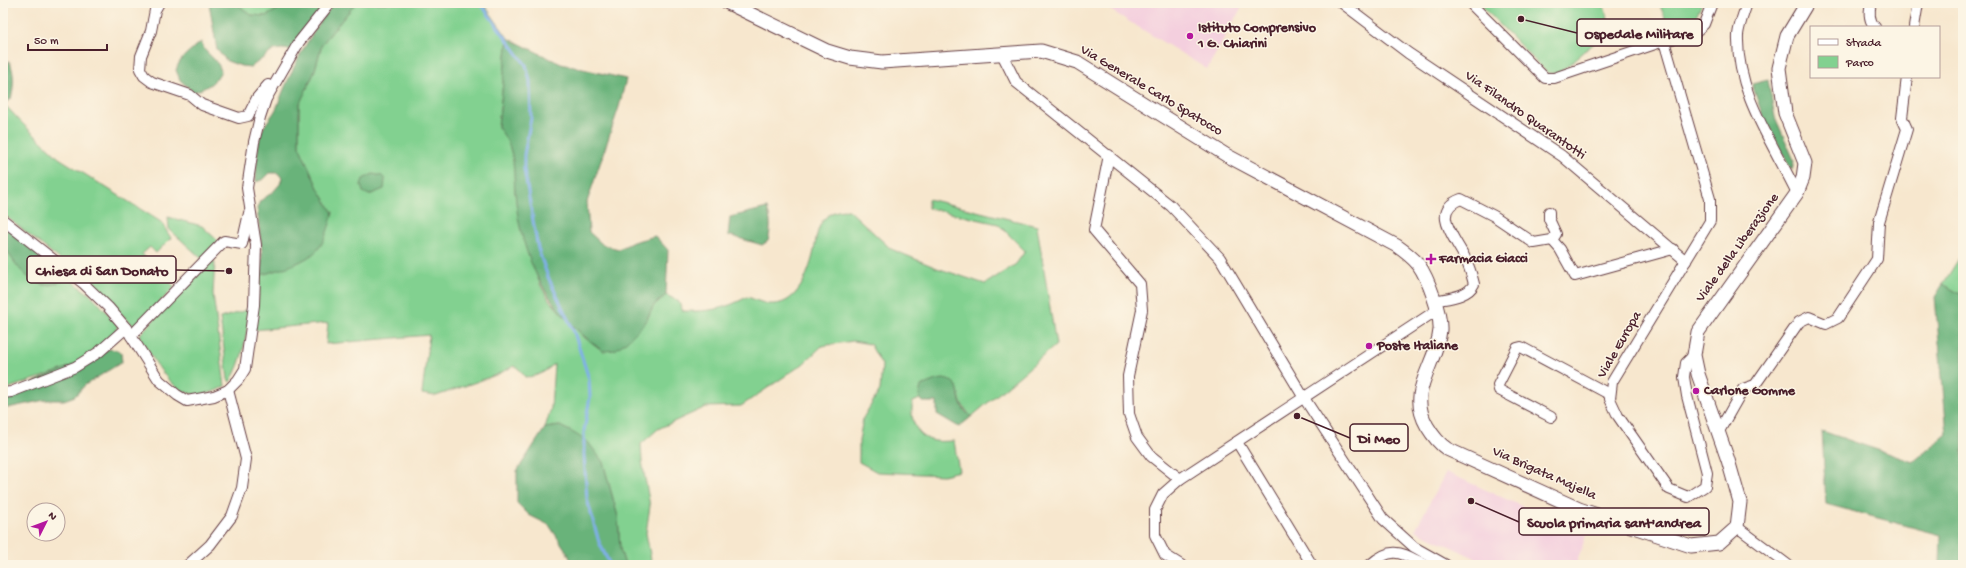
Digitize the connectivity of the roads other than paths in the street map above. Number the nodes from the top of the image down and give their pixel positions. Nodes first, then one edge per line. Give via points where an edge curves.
1 (159, 3) edge
2 (330, 3) edge
3 (728, 3) edge
4 (1342, 3) edge
5 (1470, 3) edge
6 (1712, 3) edge
7 (1747, 3) edge
8 (1807, 3) edge
9 (1871, 3) edge
10 (1918, 3) edge
11 (1874, 26) edge
12 (1914, 26) edge
13 (1664, 40) junction
14 (1002, 54) junction
15 (282, 71) junction
16 (1907, 78) edge
17 (1109, 155) junction
18 (1797, 193) junction
19 (250, 208) junction
20 (1549, 212) dead end
21 (3, 220) edge
22 (1552, 240) junction
23 (1672, 249) junction
24 (1686, 260) junction
25 (1435, 306) junction
26 (128, 332) junction
27 (1694, 355) junction
28 (228, 390) junction
29 (3, 393) edge
30 (1609, 394) junction
31 (1304, 398) junction
32 (1551, 417) dead end
33 (1718, 433) junction
34 (1237, 442) junction
35 (1180, 479) junction
36 (1737, 527) junction
37 (188, 565) edge
38 (1181, 565) edge
39 (1312, 565) edge
40 (1370, 565) edge
41 (1426, 565) edge
42 (1446, 565) edge
43 (1788, 565) edge

1 - 15 street via 141,56 140,70 152,82 190,95 202,104 239,118 248,116 257,98
2 - 15 street via 299,42
3 - 14 main road, Via Generale Carlo Spatocco via 827,51 850,58 882,62
4 - 23 street, Via Filandro Quarantotti via 1408,54 1562,156
5 - 13 street via 1545,78 1554,78
6 - 13 street via 1700,29 1694,33
7 - 18 street, Viale della Liberazione via 1738,34 1739,67 1757,116
8 - 18 main road via 1787,36 1779,68 1784,113 1804,163 1803,178
9 - 11 street via 1869,12
10 - 12 street
13 - 24 street, Viale Europa via 1710,199 1710,221
14 - 17 street via 1016,82
14 - 25 main road, Via Generale Carlo Spatocco via 1041,51 1077,62 1226,155 1397,246 1417,263
15 - 19 street via 266,99 254,142 247,188
16 - 33 street via 1902,118 1907,129 1879,222 1877,260 1838,318 1826,324 1809,317 1799,322 1755,385 1743,390
17 - 31 street via 1171,206 1220,258
17 - 35 street via 1094,230 1140,284 1142,310 1128,376 1129,414 1137,437 1151,456
18 - 27 main road, Viale della Liberazione via 1698,332
19 - 26 street via 242,244 224,241
19 - 28 street via 256,245 254,305 245,369
20 - 22 street via 1548,219 1556,234
21 - 26 street via 83,283 108,306
22 - 23 street via 1575,276
22 - 25 street via 1534,243 1462,198 1456,201 1450,205 1446,223 1465,258 1474,284 1466,293
23 - 24 street, Via Filandro Quarantotti
24 - 30 street, Viale Europa via 1612,382
25 - 31 street
25 - 36 main road, Via Brigata Majella via 1440,323 1439,336 1419,398 1422,415 1432,435 1447,449 1579,509 1691,546 1719,543
26 - 28 street via 159,380 187,401 214,396
26 - 29 street via 75,367
27 - 30 street, Viale Europa via 1686,363 1684,377 1707,473 1705,486 1688,497 1670,489 1618,416
27 - 33 main road
28 - 37 street via 246,459 242,488 232,516 210,545
30 - 32 street via 1521,347 1517,348 1498,384 1499,390
31 - 34 street
31 - 42 street via 1383,519 1414,547
33 - 36 main road via 1740,502
34 - 35 street
34 - 39 street
35 - 38 street via 1163,494 1155,510 1155,535 1166,555
36 - 43 street
40 - 41 street via 1386,554 1399,552

